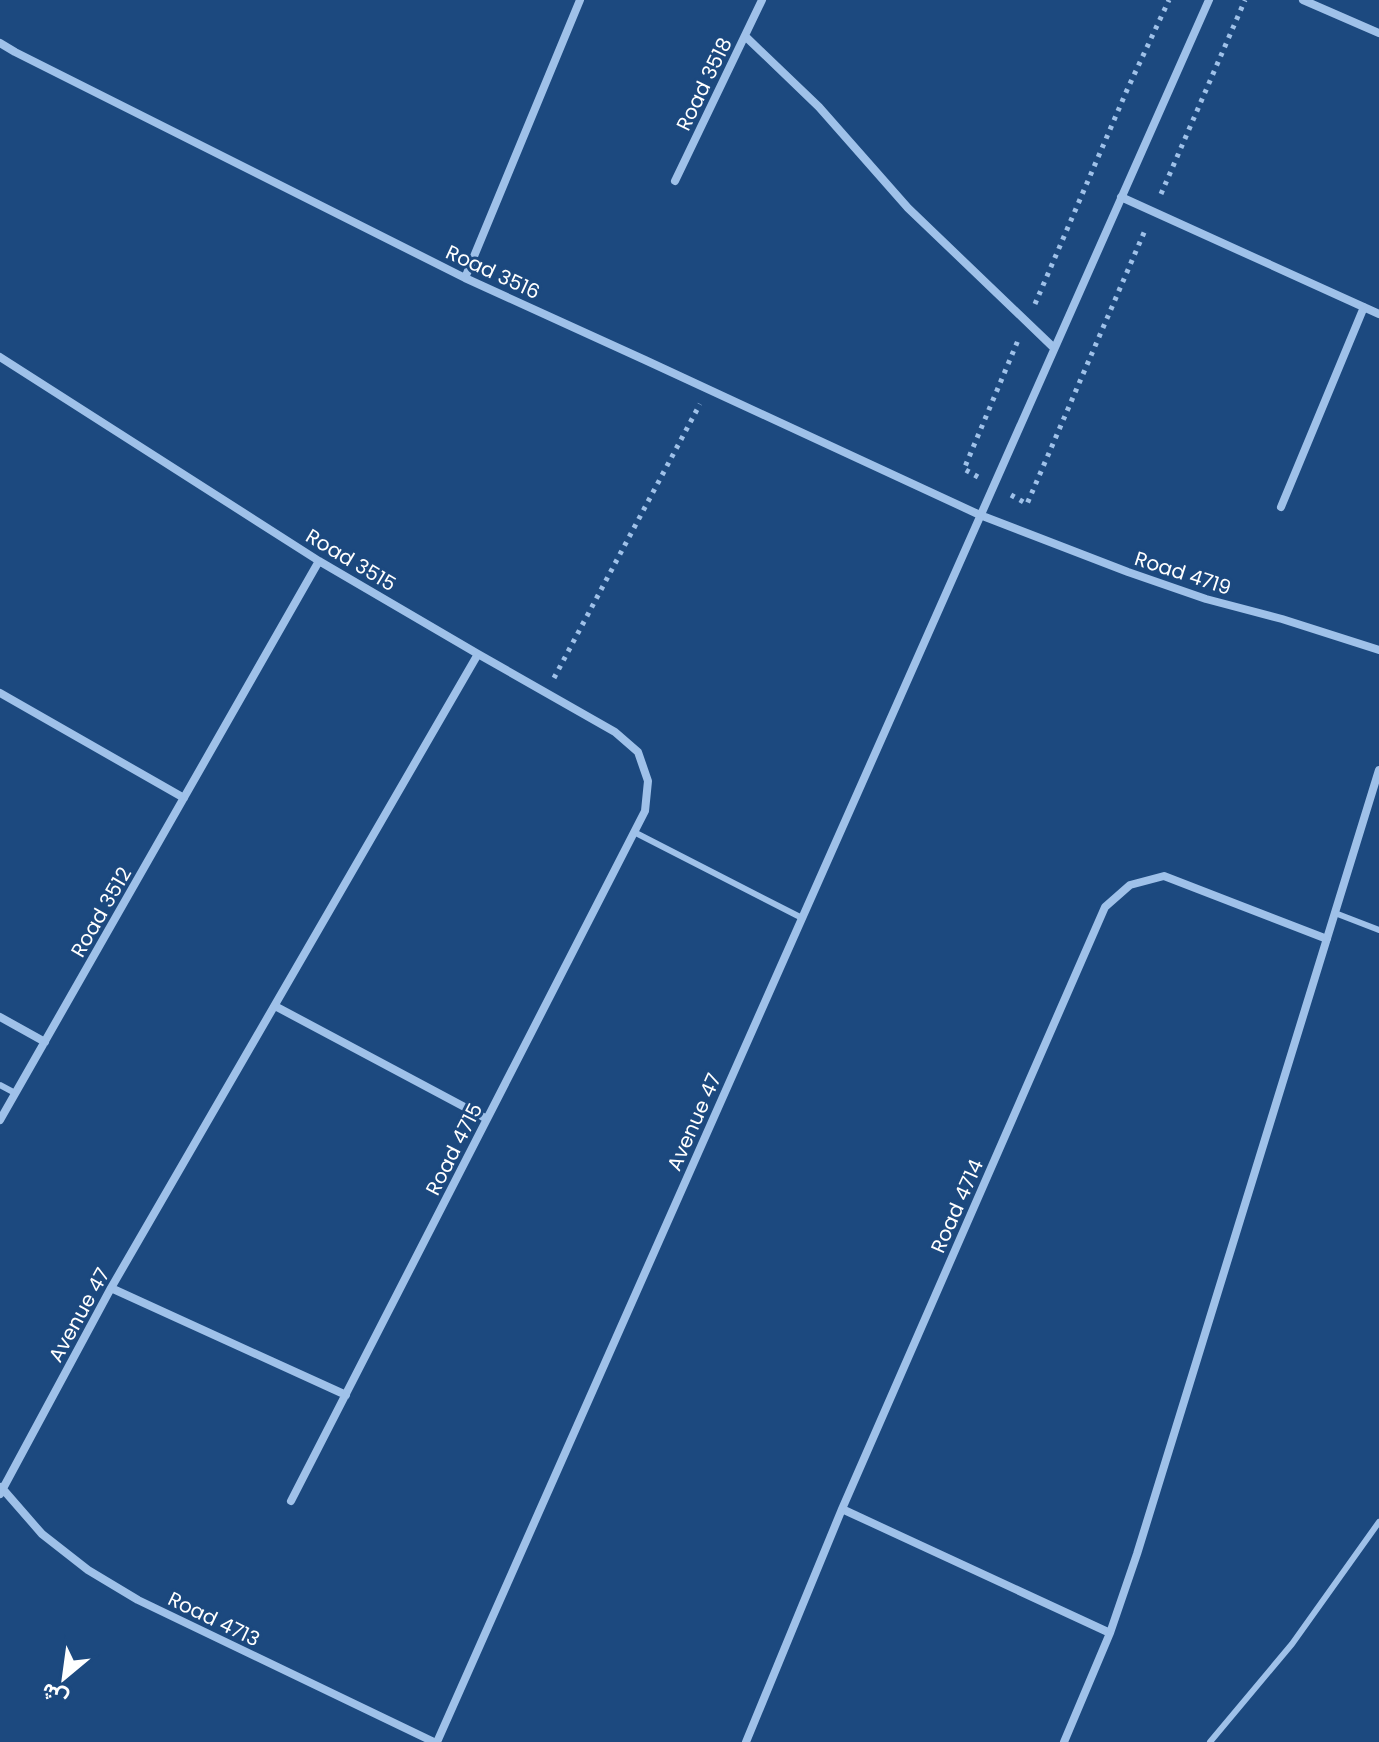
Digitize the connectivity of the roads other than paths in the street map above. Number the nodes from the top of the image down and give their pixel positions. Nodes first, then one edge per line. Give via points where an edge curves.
1 (580, 0) edge
2 (762, 0) edge
3 (1209, 0) edge
4 (1303, 0) edge
5 (1379, 33) edge
6 (745, 36) junction
7 (0, 43) edge
8 (675, 181) dead end
9 (1121, 197) junction
10 (465, 278) junction
11 (1364, 307) junction
12 (1379, 314) edge
13 (1054, 348) junction
14 (0, 357) edge
15 (1281, 507) dead end
16 (980, 515) junction
17 (319, 561) junction
18 (1379, 650) edge
19 (478, 654) junction
20 (0, 693) edge
21 (1379, 770) edge
22 (184, 798) junction
23 (645, 811) joint
24 (634, 832) junction
25 (1335, 913) junction
26 (802, 918) junction
27 (1379, 930) edge
28 (1327, 939) junction
29 (275, 1006) junction
30 (0, 1017) edge
31 (45, 1042) junction
32 (0, 1085) edge
33 (15, 1093) junction
34 (487, 1119) junction
35 (0, 1120) edge
36 (111, 1288) junction
37 (346, 1395) junction
38 (1, 1490) edge
39 (291, 1501) dead end
40 (842, 1509) junction
41 (1379, 1522) edge
42 (1110, 1633) junction
43 (436, 1742) edge
44 (746, 1742) edge
45 (1064, 1742) edge
46 (1210, 1742) edge

1 - 10 street
2 - 6 street, Road 3518
3 - 9 street, Avenue 47
4 - 5 street
6 - 8 street, Road 3518
6 - 13 street via 819,107 908,208
7 - 10 street, Road 3516
9 - 11 street
9 - 13 street, Avenue 47
10 - 16 street, Road 3516
11 - 12 street
11 - 15 street
13 - 16 street, Avenue 47
14 - 17 street, Road 3515
16 - 18 street, Road 4719 via 1206,599
16 - 26 street, Avenue 47
17 - 19 street, Road 3515
17 - 22 street, Road 3512
19 - 23 street, Road 3515 via 615,732 638,752 648,781
19 - 29 street, Avenue 47
20 - 22 street
21 - 25 street
22 - 31 street, Road 3512
23 - 24 street, Road 4715
24 - 26 lane
24 - 34 street, Road 4715
25 - 27 lane
25 - 28 street
26 - 43 street, Avenue 47
28 - 40 street, Road 4714 via 1164,876 1130,885 1105,907
28 - 42 street
29 - 34 street
29 - 36 street, Avenue 47
30 - 31 street
31 - 33 street, Road 3512
32 - 33 lane
33 - 35 street, Road 3512
34 - 37 street, Road 4715
36 - 37 street
36 - 38 street, Avenue 47
37 - 39 street, Road 4715
38 - 43 street, Road 4713 via 42,1534 138,1600
40 - 42 street
40 - 44 street, Road 4714
41 - 46 lane via 1292,1644
42 - 45 street

